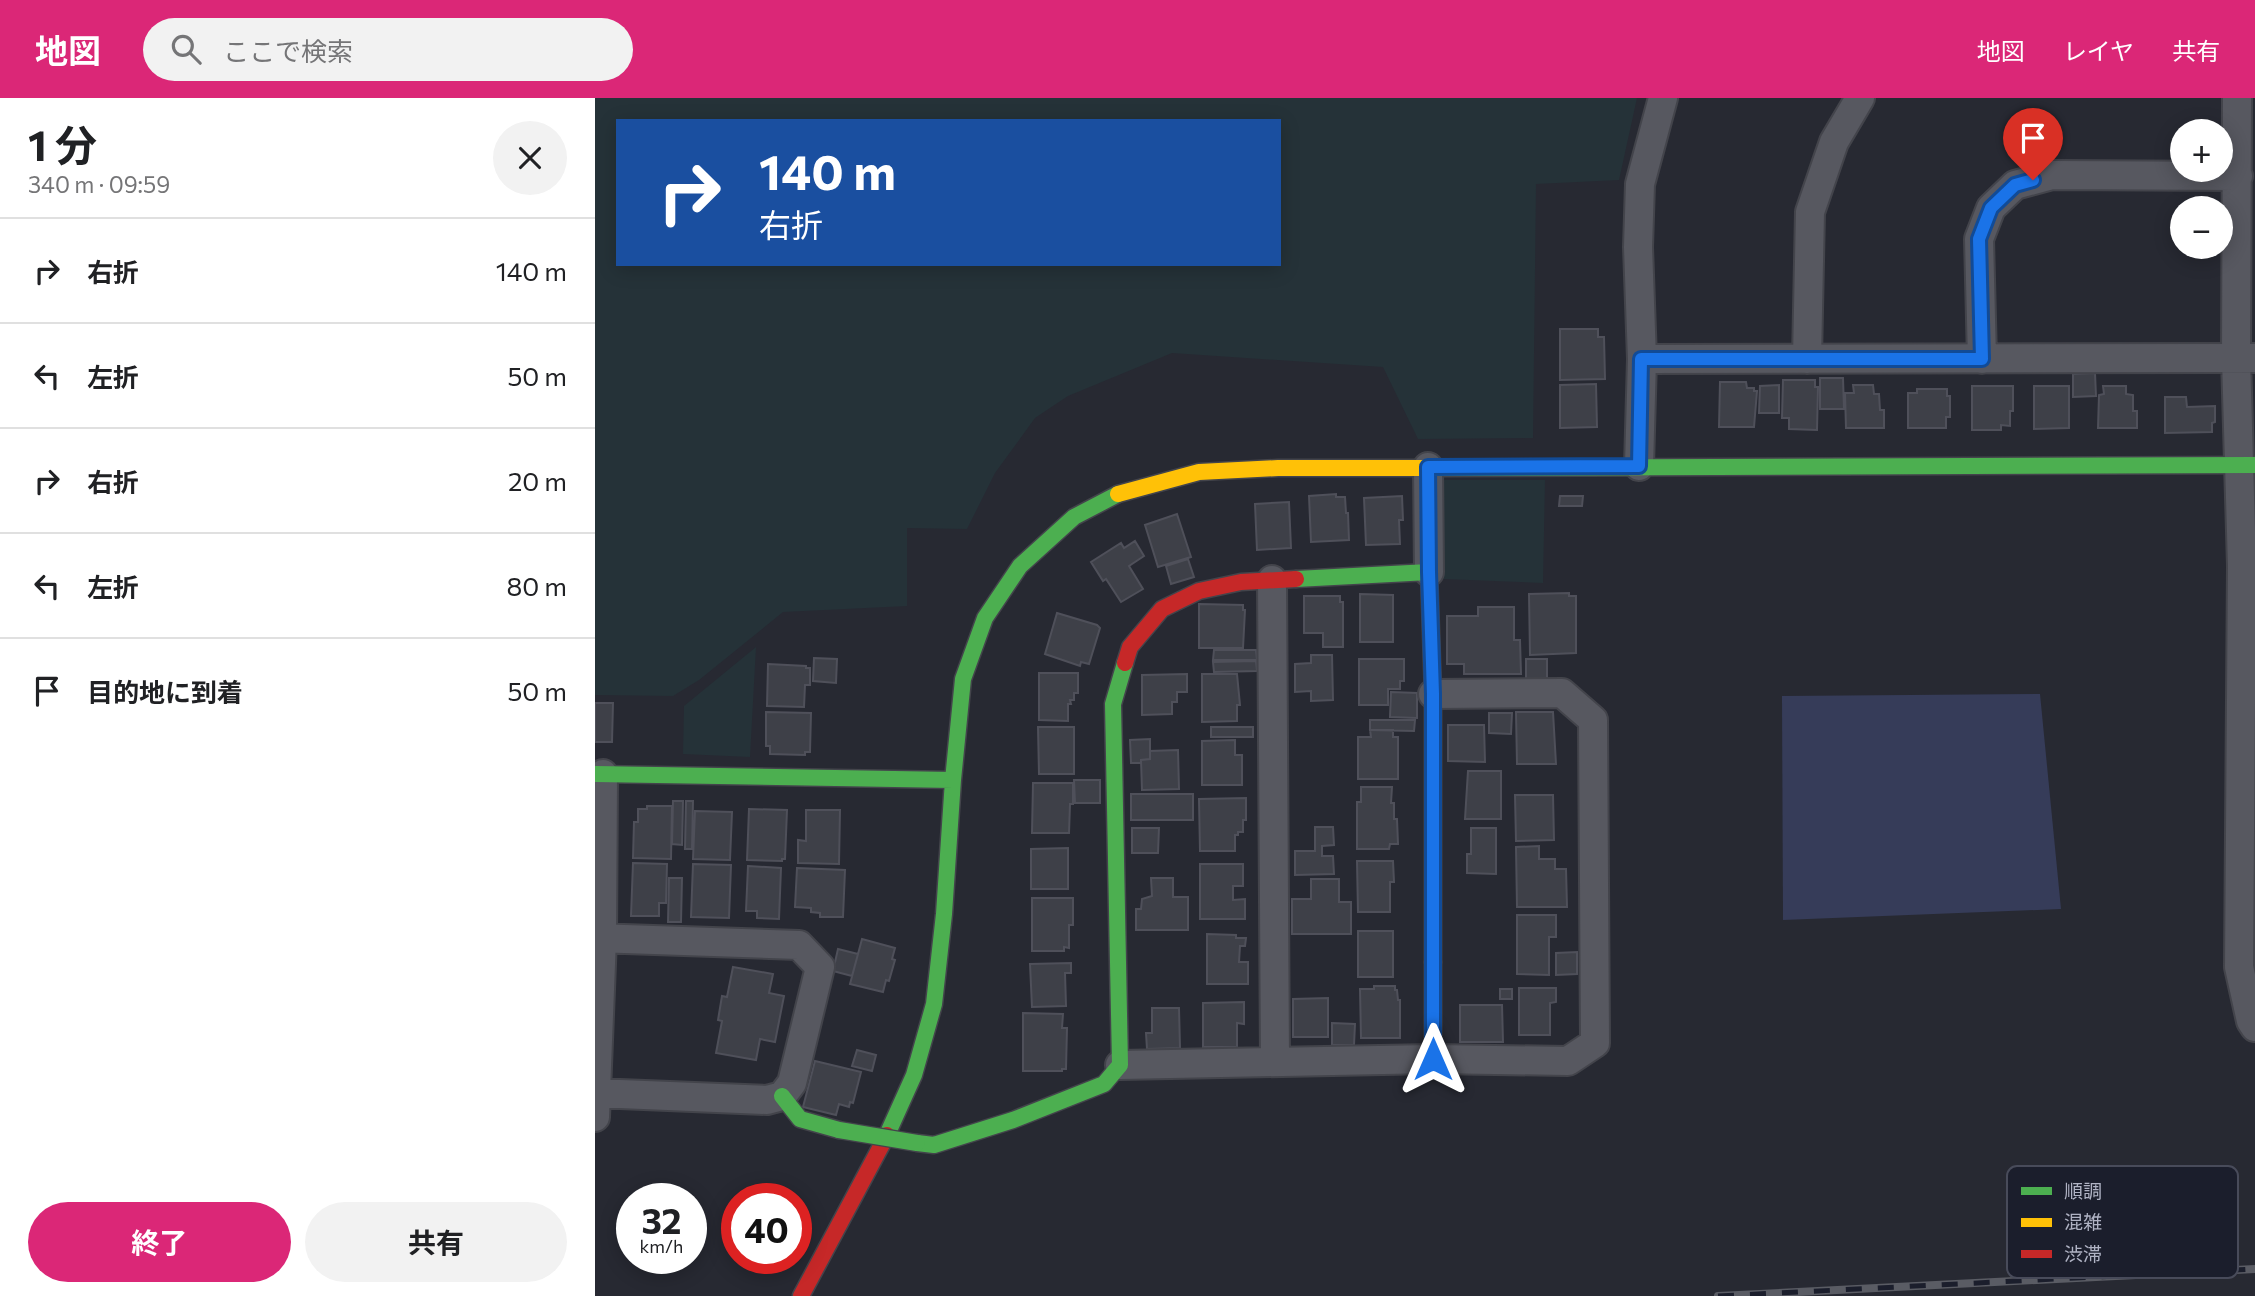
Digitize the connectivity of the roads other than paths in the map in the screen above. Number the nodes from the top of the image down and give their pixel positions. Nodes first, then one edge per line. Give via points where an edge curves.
1 (1663, 98) edge
2 (1860, 98) edge
3 (2237, 98) edge
4 (2238, 176) junction
5 (2246, 358) edge
6 (1641, 359) junction
7 (1807, 359) junction
8 (1982, 359) junction
9 (2247, 465) edge
10 (1639, 466) junction
11 (1428, 467) junction
12 (2248, 566) edge
13 (1429, 572) junction
14 (1272, 580) junction
15 (1433, 694) junction
16 (599, 774) edge
17 (953, 780) junction
18 (599, 938) edge
19 (2255, 1027) edge
20 (1433, 1059) junction
21 (1275, 1062) junction
22 (1120, 1065) junction
23 (782, 1096) junction
24 (596, 1101) edge
25 (801, 1296) edge

1 - 6 street via 1640,184
2 - 7 street via 1834,142 1810,212
3 - 4 street
4 - 5 street
4 - 8 street via 2052,175 2015,185 1991,208 1979,239
5 - 8 street
5 - 9 street
6 - 7 street
6 - 10 street
7 - 8 street
9 - 10 street
9 - 12 street
10 - 11 street
11 - 13 street
11 - 17 street via 1199,472 1123,492 1074,517 1020,566 985,618 963,679
12 - 19 street via 2239,967
13 - 14 street
13 - 15 street
14 - 21 street
14 - 22 street via 1199,591 1163,609 1130,647 1113,704
15 - 20 street
15 - 20 street via 1562,693 1593,720 1595,1043 1568,1061
16 - 17 street
16 - 18 street
17 - 25 street via 934,1004 914,1075 880,1150
18 - 23 street via 799,945 820,967 792,1083
18 - 24 street
20 - 21 street
21 - 22 street
22 - 23 street, bridge via 1104,1084 934,1145 800,1119
23 - 24 street via 767,1100

